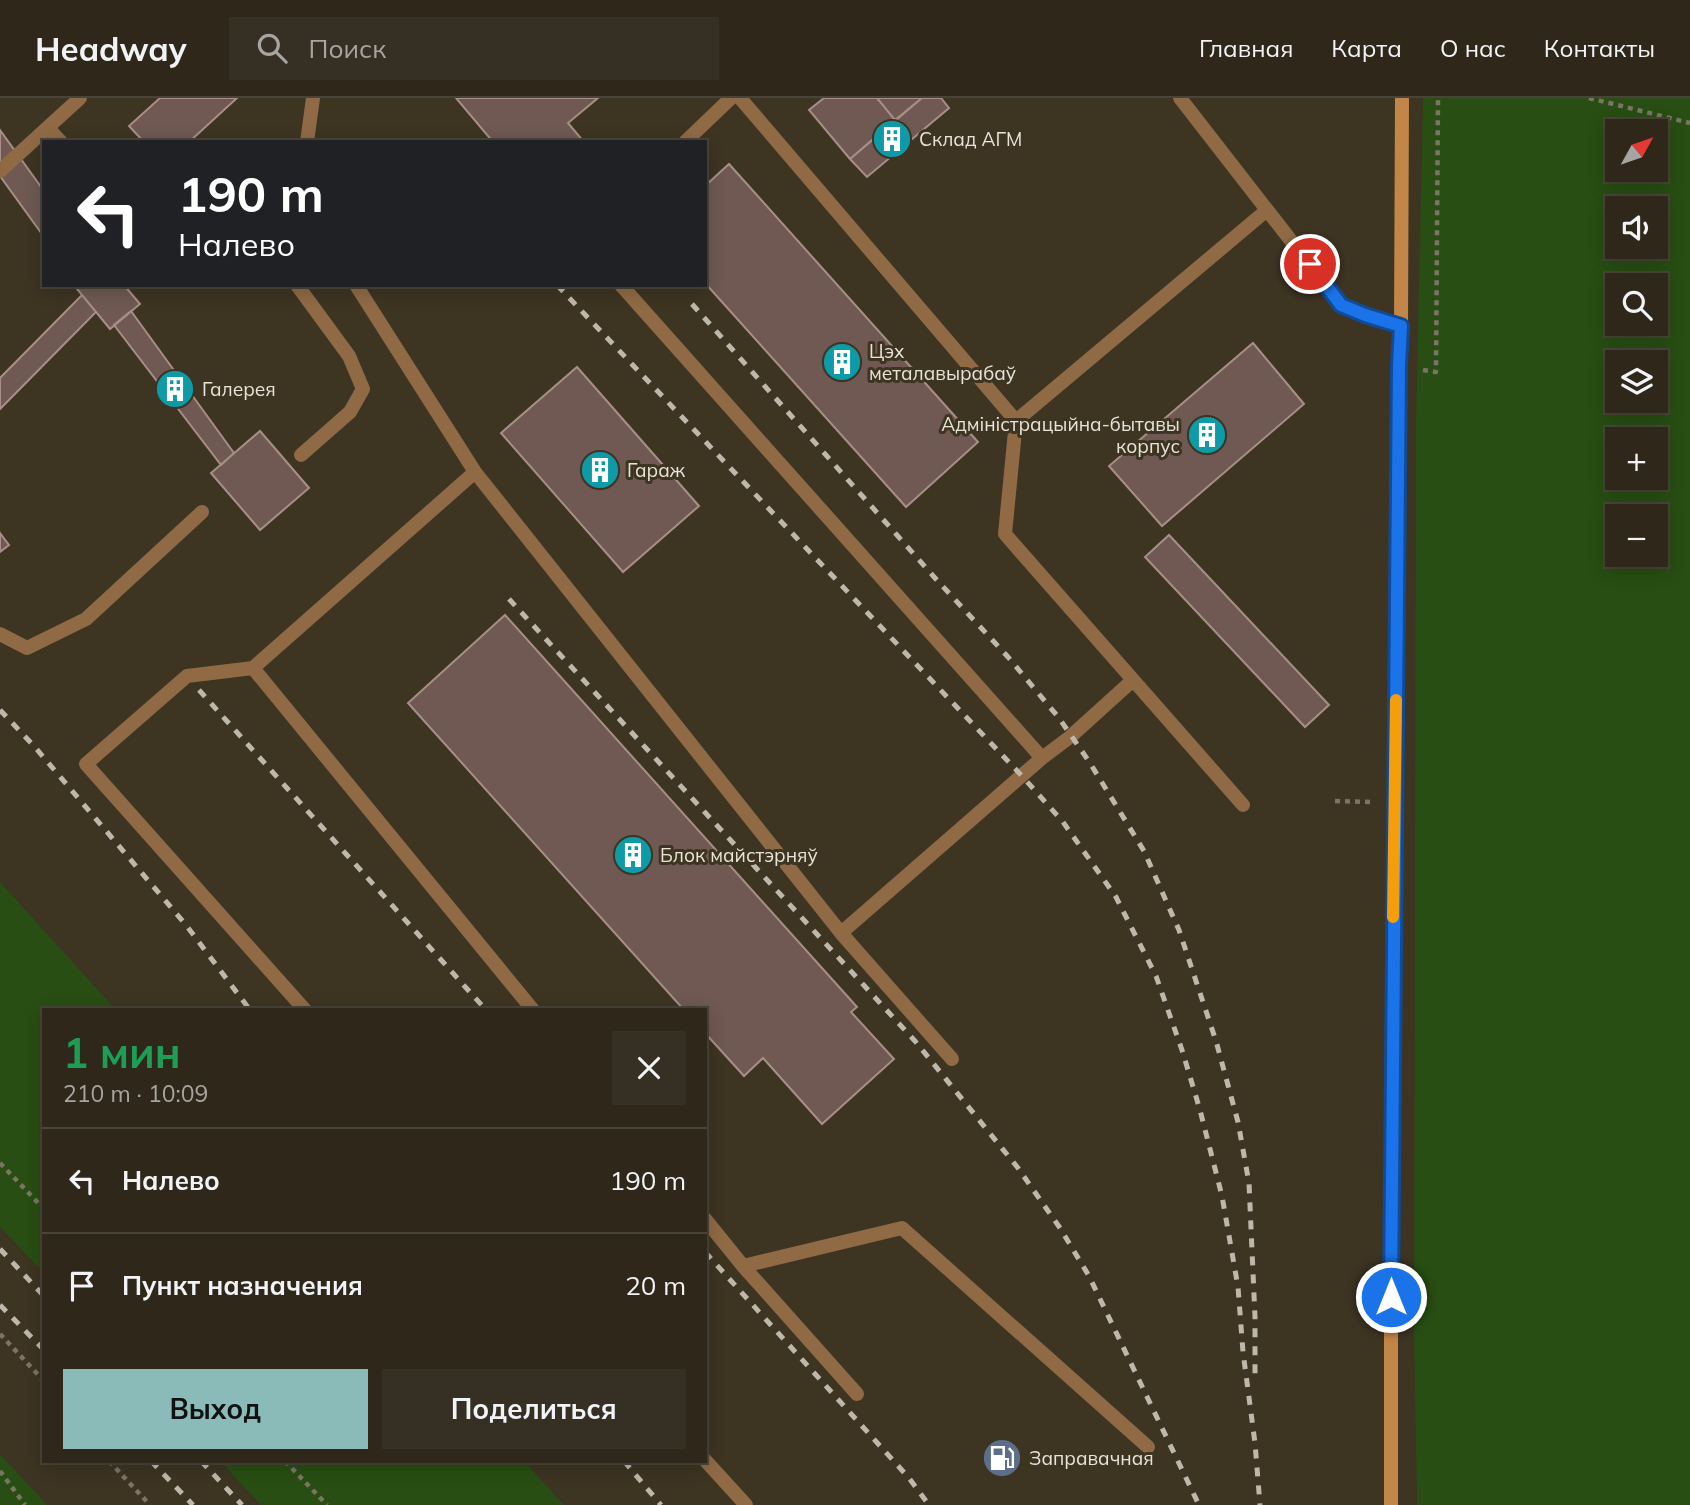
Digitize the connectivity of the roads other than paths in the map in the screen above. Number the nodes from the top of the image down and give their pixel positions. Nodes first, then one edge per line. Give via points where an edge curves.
1 (80, 98) edge
2 (313, 98) edge
3 (731, 98) edge
4 (740, 98) edge
5 (1180, 98) edge
6 (1402, 98) edge
7 (48, 128) junction
8 (59, 140) edge
9 (307, 140) edge
10 (687, 140) edge
11 (0, 171) edge
12 (1267, 209) junction
13 (298, 287) edge
14 (357, 287) edge
15 (623, 287) edge
16 (1401, 326) junction
17 (1016, 421) junction
18 (301, 455) dead end
19 (475, 472) junction
20 (202, 512) dead end
21 (0, 634) edge
22 (253, 668) junction
23 (1133, 680) junction
24 (1042, 758) junction
25 (1243, 805) dead end
26 (841, 933) junction
27 (303, 1008) edge
28 (531, 1008) edge
29 (952, 1059) dead end
30 (707, 1221) edge
31 (743, 1265) junction
32 (857, 1394) dead end
33 (1148, 1447) dead end
34 (707, 1462) edge
35 (746, 1505) edge
36 (1391, 1505) edge

1 - 7 lane
2 - 9 lane
3 - 10 lane
4 - 17 lane
5 - 12 lane
6 - 16 street
7 - 8 lane
7 - 11 lane
12 - 16 lane via 1341,305
12 - 17 lane
13 - 18 lane via 349,356 363,389 350,412
14 - 19 lane
15 - 24 lane
16 - 36 street
17 - 23 lane via 1005,534
19 - 22 lane
19 - 26 lane
20 - 21 lane via 86,618 27,648
22 - 27 lane via 187,676 86,764
22 - 28 lane
23 - 24 lane
23 - 25 lane
24 - 26 lane
26 - 29 lane
30 - 31 lane
31 - 32 lane
31 - 33 lane via 902,1228
34 - 35 lane

